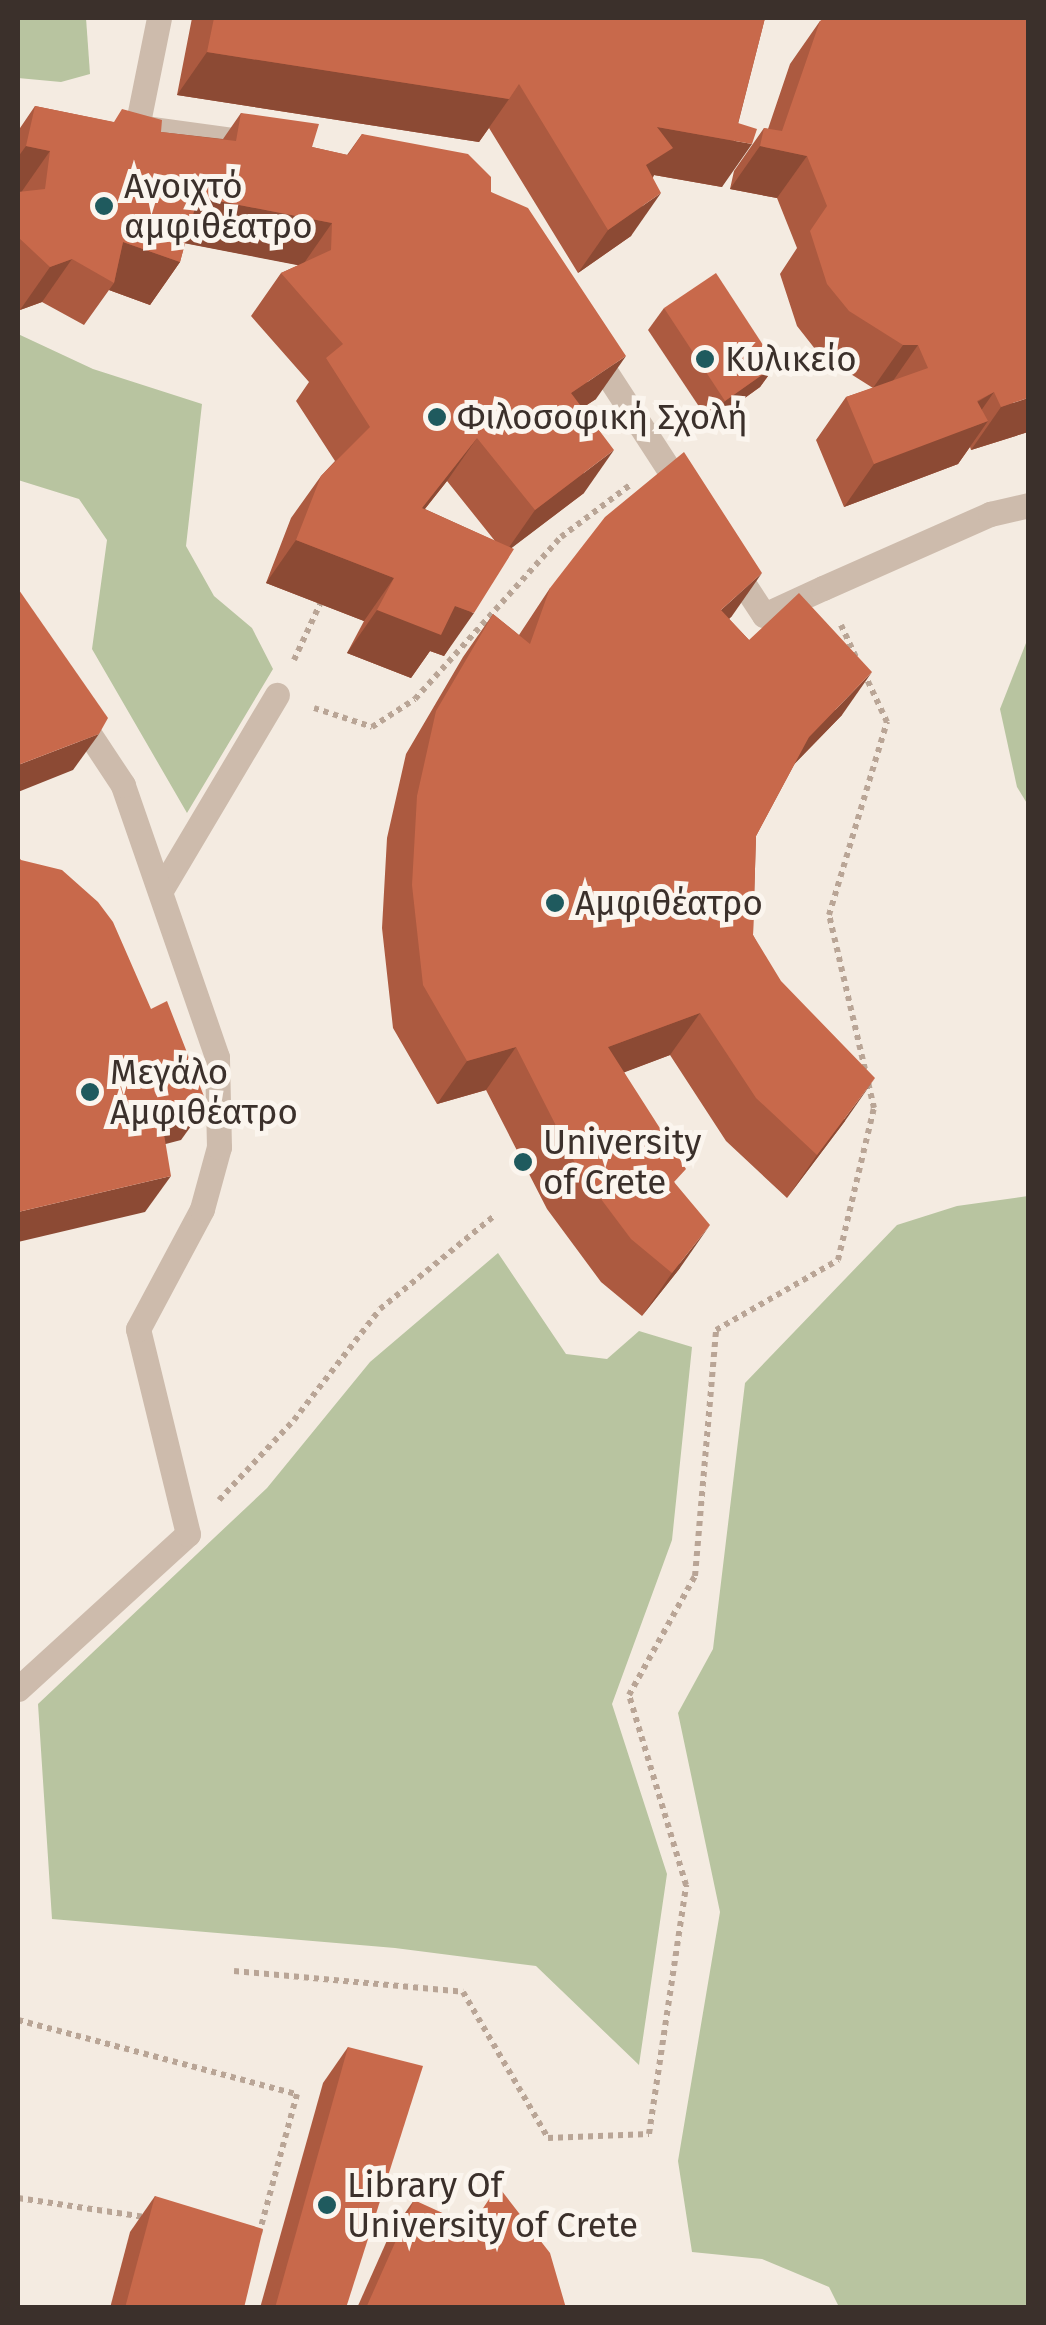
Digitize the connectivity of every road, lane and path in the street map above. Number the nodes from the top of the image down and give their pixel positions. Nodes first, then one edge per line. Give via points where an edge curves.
1 (159, 18) edge
2 (289, 148) edge
3 (574, 324) edge
4 (663, 460) junction
5 (1028, 504) edge
6 (823, 588) junction
7 (320, 604) dead end
8 (60, 690) edge
9 (277, 695) junction
10 (161, 890) junction
11 (492, 1217) dead end
12 (188, 1534) junction
13 (18, 1689) edge
14 (234, 1971) dead end
15 (18, 2020) edge
16 (18, 2198) edge
17 (154, 2220) edge
18 (255, 2248) edge

1 - 2 street via 136,127
3 - 4 street
4 - 6 street via 764,615
4 - 9 path via 562,537 416,699 372,727
5 - 6 street via 990,514
6 - 14 path via 887,722 829,914 874,1108 838,1260 716,1330 695,1576 629,1695 686,1885 649,2134 548,2138 463,1992
7 - 9 path
8 - 10 street via 123,785
9 - 10 street
10 - 12 street via 217,1058 220,1147 202,1210 138,1329
11 - 12 path via 380,1308 294,1420
12 - 13 street
15 - 18 path via 296,2094
16 - 17 path

